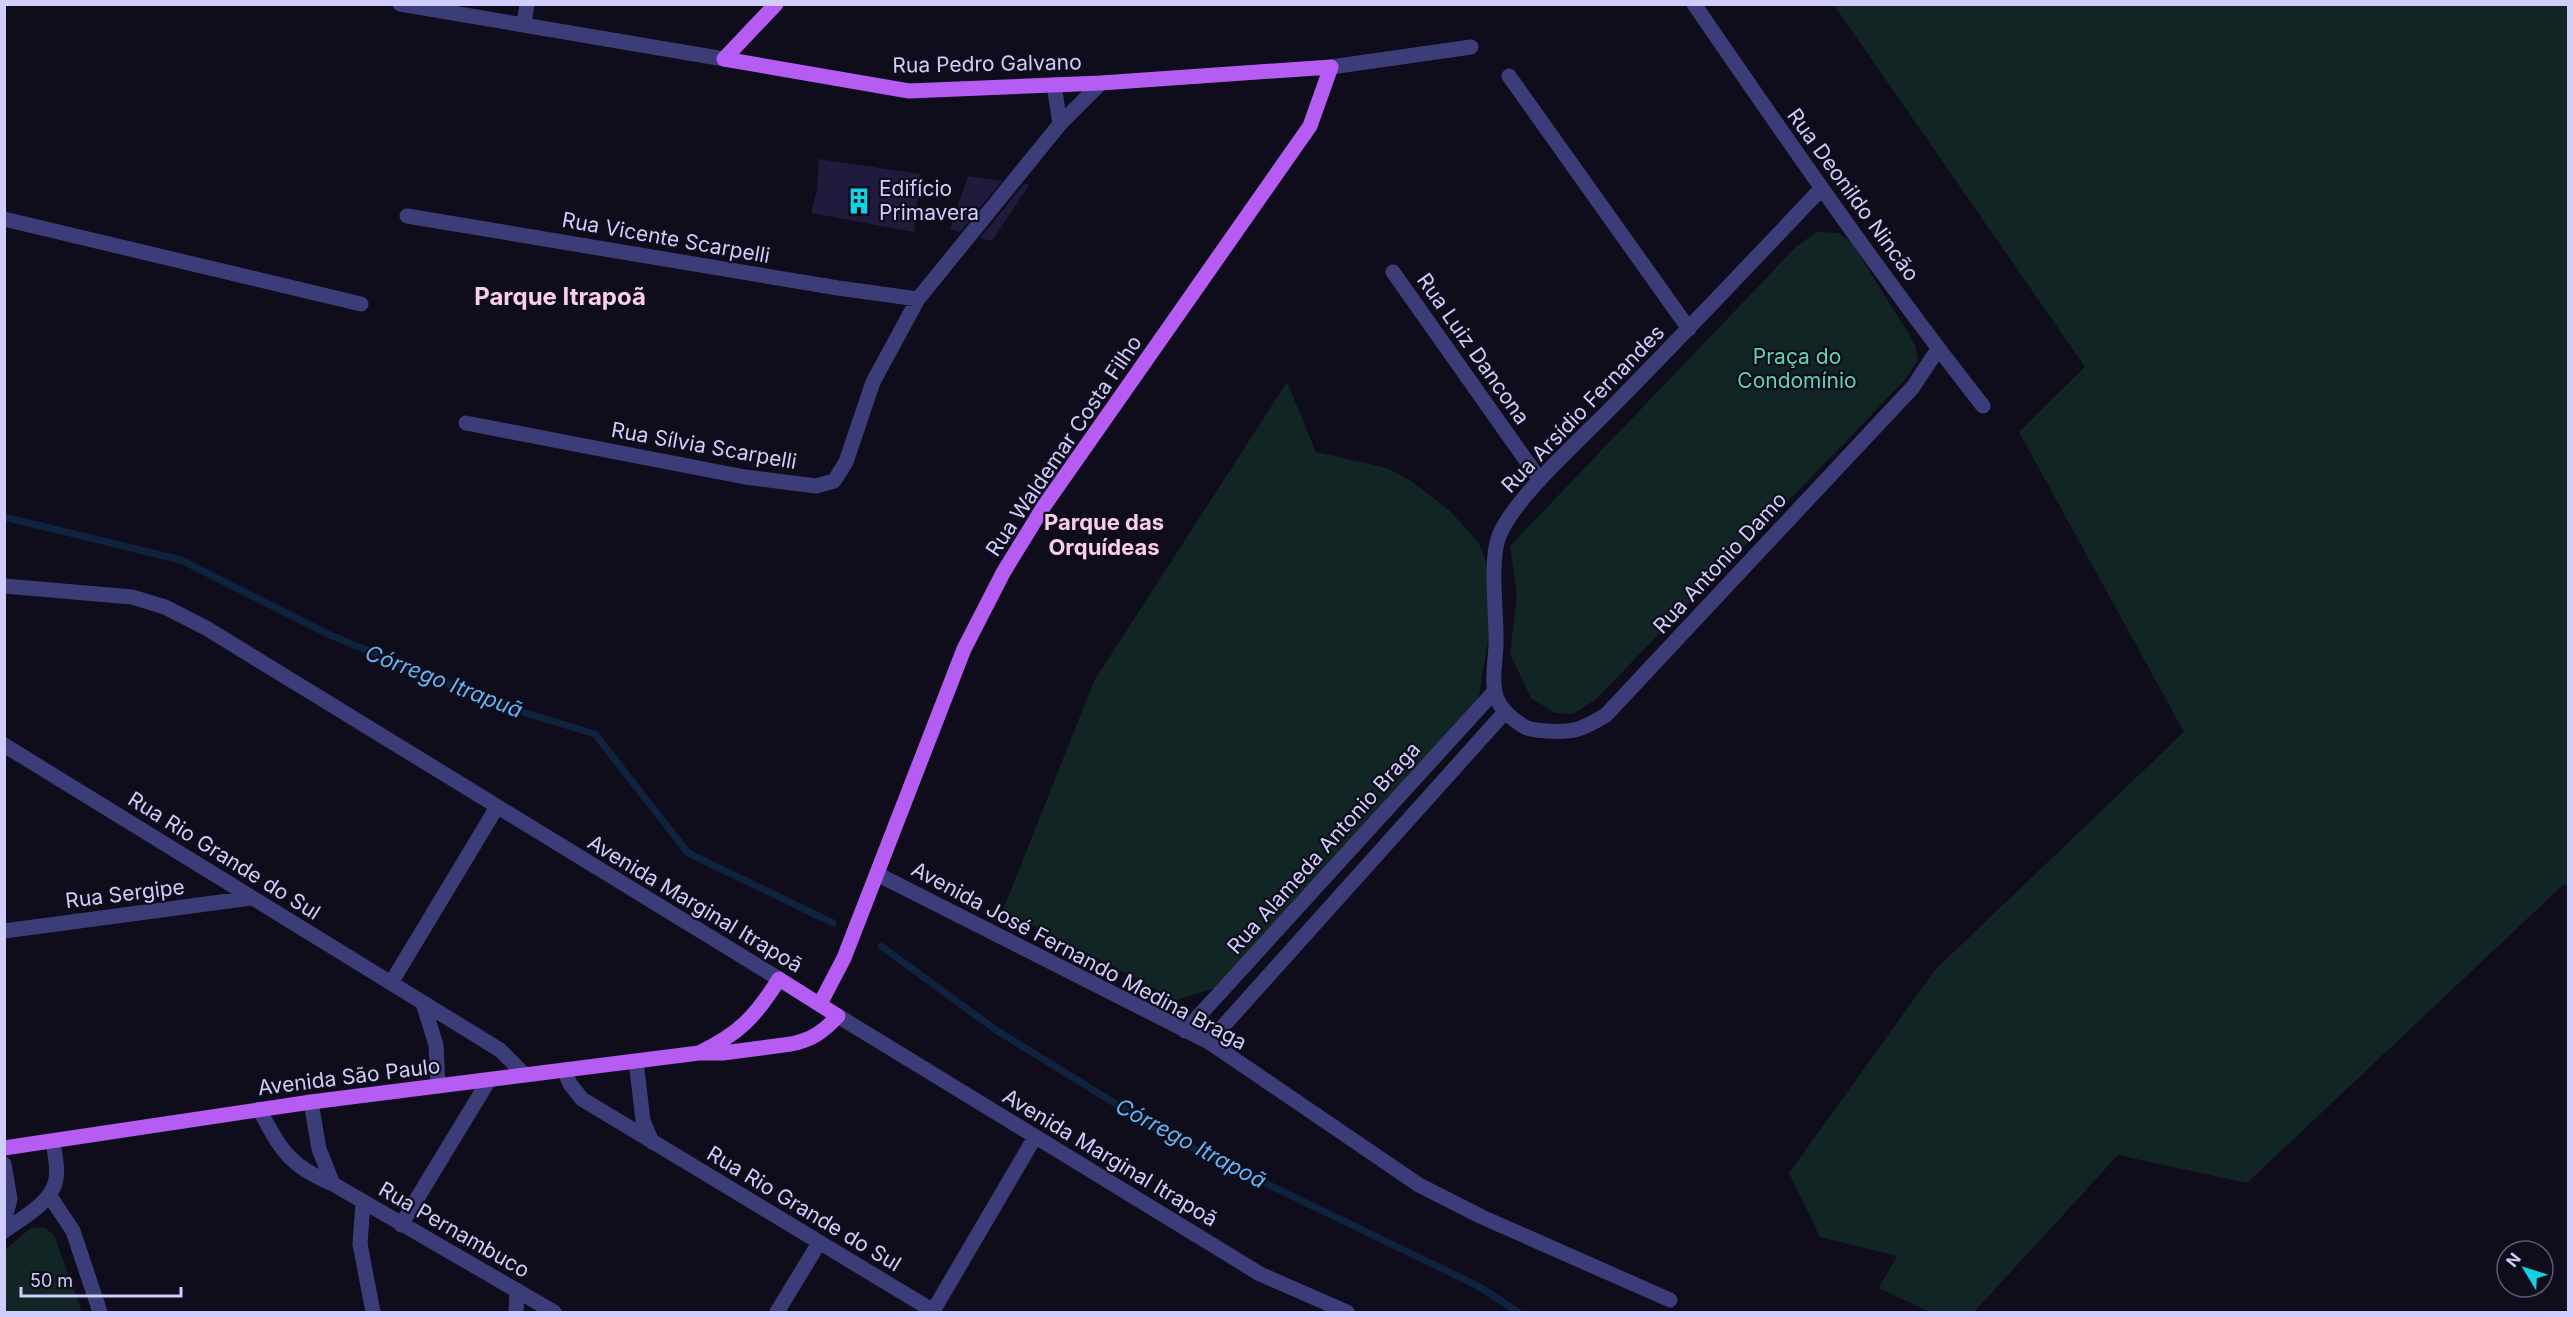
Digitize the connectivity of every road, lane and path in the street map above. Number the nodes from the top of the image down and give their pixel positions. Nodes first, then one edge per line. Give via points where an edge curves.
1 (400, 4) edge
2 (527, 4) edge
3 (776, 4) edge
4 (1694, 4) edge
5 (524, 24) junction
6 (1471, 47) dead end
7 (724, 59) junction
8 (1331, 67) junction
9 (1509, 76) dead end
10 (1101, 83) junction
11 (1054, 85) junction
12 (1060, 124) junction
13 (1821, 189) junction
14 (407, 216) dead end
15 (4, 219) edge
16 (1393, 272) dead end
17 (918, 299) junction
18 (361, 304) dead end
19 (1689, 329) junction
20 (1938, 349) junction
21 (1983, 406) dead end
22 (466, 423) dead end
23 (1540, 480) junction
24 (4, 586) edge
25 (1493, 693) junction
26 (1503, 710) junction
27 (4, 745) edge
28 (497, 807) junction
29 (877, 874) junction
30 (251, 898) junction
31 (4, 931) edge
32 (779, 979) junction
33 (391, 983) junction
34 (423, 1003) junction
35 (820, 1004) junction
36 (838, 1016) junction
37 (1185, 1030) junction
38 (1209, 1042) junction
39 (699, 1053) junction
40 (636, 1061) junction
41 (564, 1070) junction
42 (525, 1075) junction
43 (489, 1080) junction
44 (438, 1086) junction
45 (311, 1102) junction
46 (260, 1109) junction
47 (1035, 1137) junction
48 (53, 1142) junction
49 (652, 1142) junction
50 (4, 1148) edge
51 (4, 1164) edge
52 (333, 1184) junction
53 (49, 1195) junction
54 (363, 1202) junction
55 (4, 1222) edge
56 (401, 1225) junction
57 (4, 1232) edge
58 (819, 1243) junction
59 (517, 1290) junction
60 (1670, 1300) dead end
61 (1324, 1308) edge
62 (100, 1312) edge
63 (373, 1312) edge
64 (516, 1312) edge
65 (554, 1312) edge
66 (777, 1312) edge
67 (934, 1312) edge
68 (1347, 1312) edge

1 - 5 street, Rua Pedro Galvano
2 - 5 street
3 - 7 main road
4 - 13 street, Rua Deonildo Nincão
5 - 7 street, Rua Pedro Galvano
6 - 8 street, Rua Pedro Galvano
7 - 11 main road, Rua Pedro Galvano via 909,91
8 - 10 main road, Rua Pedro Galvano
8 - 29 main road, Rua Waldemar Costa Filho via 1310,126 1044,506 1003,573 964,649
9 - 19 street
10 - 11 main road, Rua Pedro Galvano
10 - 12 street, Rua Sílvia Scarpelli
11 - 12 street
12 - 17 street, Rua Sílvia Scarpelli
13 - 19 street, Rua Arsídio Fernandes
13 - 20 street, Rua Deonildo Nincão
14 - 17 street, Rua Vicente Scarpelli
15 - 18 street
16 - 23 street, Rua Luiz Dancona
17 - 22 street, Rua Sílvia Scarpelli via 873,381 846,462 834,481 816,486 745,477
19 - 23 street, Rua Arsídio Fernandes
20 - 21 street, Rua Deonildo Nincão
20 - 26 street, Rua Antonio Damo via 1913,387 1606,715 1586,728 1568,733 1530,730
23 - 25 street, Rua Arsídio Fernandes via 1499,536
24 - 28 street, Avenida Marginal Itrapoã via 132,597 165,607 206,628
25 - 26 street, Rua Arsídio Fernandes
25 - 37 street, Rua Alameda Antonio Braga
26 - 38 street, Rua Alameda Antonio Braga
27 - 30 street, Rua Rio Grande do Sul
28 - 32 street, Avenida Marginal Itrapoã
28 - 33 street
29 - 35 main road, Rua Waldemar Costa Filho via 844,958
29 - 37 street, Avenida José Fernando Medina Braga
30 - 31 street, Rua Sergipe
30 - 33 street, Rua Rio Grande do Sul
32 - 35 main road, Avenida Marginal Itrapoã
32 - 39 main road, Avenida São Paulo via 746,1024
33 - 34 street, Rua Rio Grande do Sul
34 - 42 street, Rua Rio Grande do Sul via 500,1050
34 - 44 street via 436,1045
35 - 36 main road, Avenida Marginal Itrapoã
36 - 39 main road, Avenida São Paulo via 824,1031 801,1042
36 - 47 street, Avenida Marginal Itrapoã
37 - 38 street, Avenida José Fernando Medina Braga
38 - 60 street, Avenida José Fernando Medina Braga via 1419,1185
39 - 40 main road, Avenida São Paulo
40 - 41 main road, Avenida São Paulo
40 - 49 street via 643,1121
41 - 42 main road, Avenida São Paulo
41 - 49 street, Rua Rio Grande do Sul via 582,1099
42 - 43 main road, Avenida São Paulo
43 - 44 main road, Avenida São Paulo
43 - 56 street
44 - 45 main road, Avenida São Paulo
45 - 46 main road, Avenida São Paulo
45 - 52 street via 319,1149
46 - 48 main road, Avenida São Paulo
46 - 52 street, Rua Pernambuco via 284,1153 312,1175
47 - 61 street, Avenida Marginal Itrapoã via 1260,1274
47 - 67 street
48 - 50 main road, Avenida São Paulo
48 - 53 street via 56,1180
49 - 58 street, Rua Rio Grande do Sul
51 - 55 street via 10,1199
52 - 54 street, Rua Pernambuco
53 - 57 street
53 - 62 street via 73,1231
54 - 56 street, Rua Pernambuco
54 - 63 street via 360,1244
56 - 59 street, Rua Pernambuco
58 - 66 street
58 - 67 street, Rua Rio Grande do Sul
59 - 64 street
59 - 65 street, Rua Pernambuco
61 - 68 street, Avenida Marginal Itrapoã

